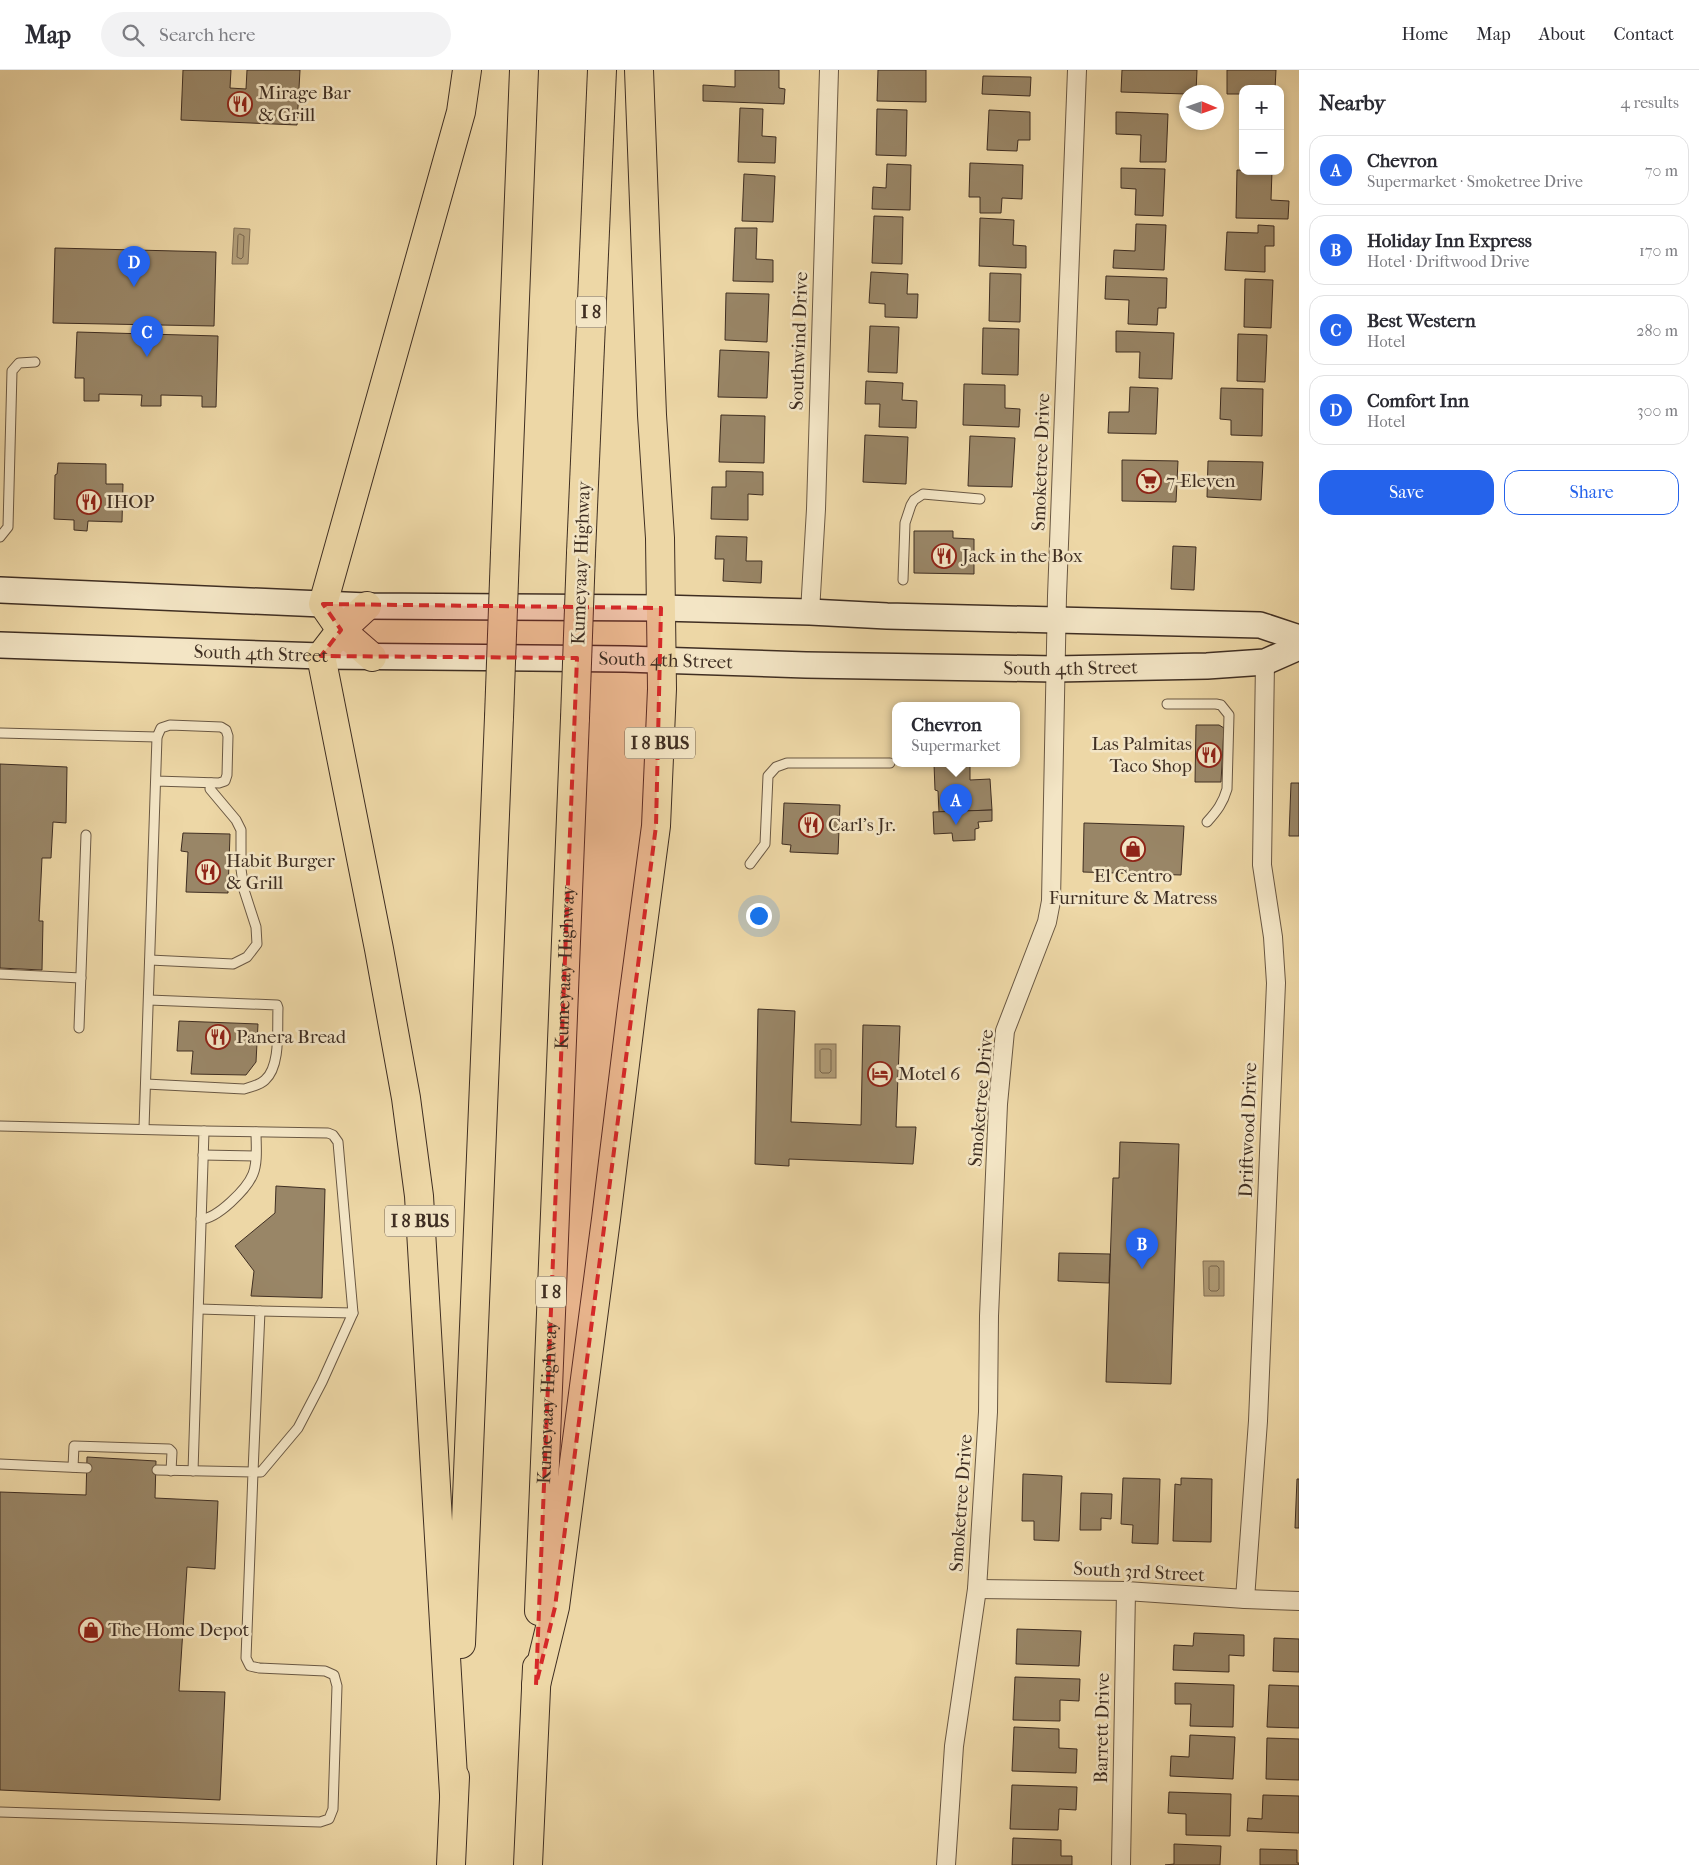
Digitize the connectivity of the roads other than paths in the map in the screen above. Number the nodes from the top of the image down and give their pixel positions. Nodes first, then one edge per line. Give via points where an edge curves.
1 (467, 70) edge
2 (524, 70) edge
3 (602, 70) edge
4 (639, 70) edge
5 (828, 70) edge
6 (1077, 70) edge
7 (35, 362) dead end
8 (980, 499) dead end
9 (0, 538) edge
10 (903, 580) dead end
11 (0, 590) edge
12 (323, 604) junction
13 (368, 606) junction
14 (661, 608) junction
15 (810, 612) junction
16 (1056, 621) junction
17 (341, 630) junction
18 (1299, 638) edge
19 (0, 645) edge
20 (1299, 647) edge
21 (321, 656) junction
22 (372, 657) junction
23 (662, 660) junction
24 (1266, 662) junction
25 (1055, 669) junction
26 (1167, 704) dead end
27 (0, 732) edge
28 (157, 737) junction
29 (890, 763) dead end
30 (156, 781) junction
31 (211, 783) junction
32 (1208, 822) dead end
33 (86, 835) dead end
34 (750, 864) dead end
35 (150, 960) junction
36 (0, 974) edge
37 (81, 978) junction
38 (149, 1000) junction
39 (79, 1028) dead end
40 (146, 1084) junction
41 (0, 1126) edge
42 (144, 1128) junction
43 (204, 1130) junction
44 (256, 1132) junction
45 (203, 1155) junction
46 (255, 1156) junction
47 (201, 1219) junction
48 (199, 1309) junction
49 (260, 1310) junction
50 (353, 1313) junction
51 (0, 1464) edge
52 (73, 1468) junction
53 (87, 1468) dead end
54 (157, 1470) dead end
55 (171, 1471) junction
56 (192, 1471) junction
57 (253, 1472) junction
58 (977, 1589) junction
59 (1126, 1591) junction
60 (1245, 1600) junction
61 (1299, 1601) edge
62 (536, 1686) junction
63 (454, 1794) junction
64 (0, 1812) edge
65 (451, 1865) edge
66 (528, 1865) edge
67 (946, 1865) edge
68 (1121, 1865) edge

1 - 12 highway via 461,112
2 - 63 highway, bridge
3 - 62 highway, Kumeyaay Highway / I 8, bridge
4 - 14 highway
5 - 15 street, Southwind Drive via 816,509
6 - 16 street, Smoketree Drive
7 - 9 lane via 19,363 12,370 8,527
8 - 10 lane via 922,494 914,500 905,522
11 - 12 main road
12 - 13 main road
12 - 17 highway
13 - 14 main road
13 - 17 highway
14 - 15 main road
14 - 23 highway
15 - 16 main road
16 - 18 main road via 1260,625
16 - 25 street, Smoketree Drive
17 - 21 highway
17 - 22 highway
19 - 21 main road, South 4th Street
20 - 24 main road, South 4th Street
21 - 22 main road, South 4th Street
21 - 63 highway, I 8 BUS via 406,1098 418,1196
22 - 23 main road, South 4th Street
23 - 25 main road, South 4th Street
23 - 62 highway, I 8 BUS via 656,826 556,1597
24 - 25 main road, South 4th Street
24 - 60 street, Driftwood Drive via 1262,865 1276,983 1258,1420
25 - 58 street, Smoketree Drive via 1051,901 1047,922 1005,1031 998,1097 988,1412
26 - 32 lane via 1216,704 1229,715 1227,790 1224,801
27 - 28 lane
28 - 30 lane
28 - 31 lane via 161,728 170,724 226,730 228,775 225,781
29 - 34 lane via 787,763 776,767 768,776 765,844
30 - 31 lane
30 - 35 lane
31 - 35 lane via 210,789 241,830 241,869 256,927 257,944 247,957 233,964
33 - 37 lane
35 - 38 lane
36 - 37 lane
37 - 39 lane
38 - 40 lane
38 - 40 lane via 276,1005 277,1049 273,1070 256,1086 244,1089
40 - 42 lane
41 - 42 lane
42 - 43 lane
43 - 44 lane
43 - 45 lane
44 - 46 lane
44 - 50 lane via 328,1133 338,1142
45 - 46 lane
45 - 47 lane
46 - 47 lane via 254,1174 248,1185 212,1217
47 - 48 lane
48 - 49 lane
48 - 56 lane
49 - 50 lane
49 - 57 lane
50 - 57 lane via 298,1428 260,1472
51 - 52 lane
52 - 53 lane
52 - 55 lane via 74,1446 135,1447 169,1449 172,1452
54 - 55 lane
55 - 56 lane
56 - 57 lane
57 - 64 lane via 246,1658 250,1666 259,1668 325,1671 334,1675 337,1686 333,1809 329,1819 320,1822
58 - 59 street, South 3rd Street
58 - 67 street, Smoketree Drive via 954,1746
59 - 60 street, South 3rd Street
59 - 68 street, Barrett Drive
60 - 61 street, South 3rd Street
62 - 66 highway, Kumeyaay Highway / I 8
63 - 65 highway

